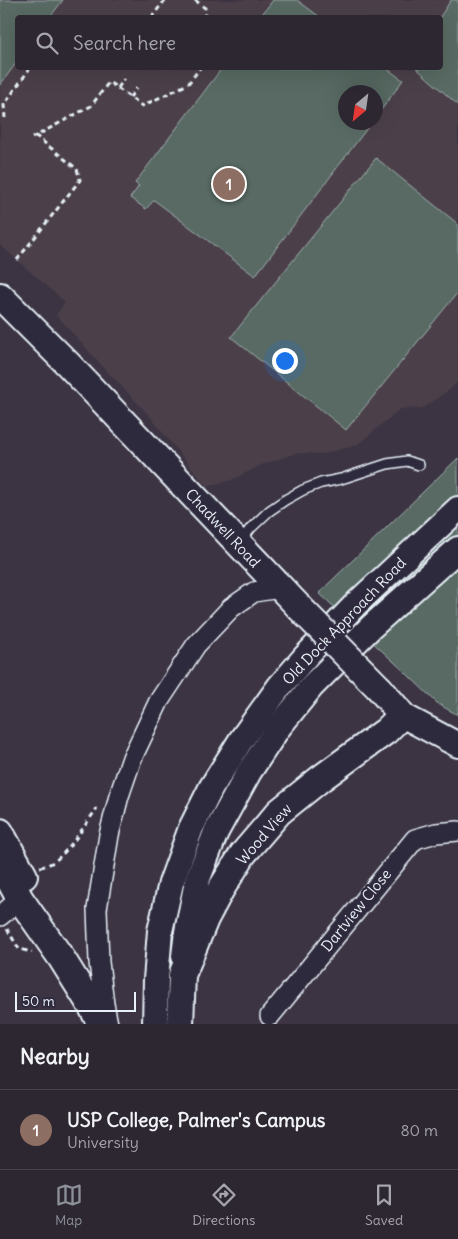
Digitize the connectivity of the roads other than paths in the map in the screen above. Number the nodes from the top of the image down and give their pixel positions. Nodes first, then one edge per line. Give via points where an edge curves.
1 (0, 296) edge
2 (419, 465) dead end
3 (458, 509) edge
4 (239, 544) junction
5 (458, 549) edge
6 (280, 588) junction
7 (402, 715) junction
8 (458, 745) edge
9 (458, 831) edge
10 (0, 832) edge
11 (4, 869) edge
12 (20, 899) junction
13 (3, 922) edge
14 (182, 975) junction
15 (269, 1020) edge
16 (101, 1024) edge
17 (108, 1024) edge
18 (155, 1024) edge
19 (180, 1024) edge

1 - 4 main road, Chadwell Road
2 - 4 lane via 408,462 387,464 303,490 269,511
3 - 18 street, Old Dock Approach Road via 357,603 279,687 211,788 191,828 171,883 160,931
4 - 6 main road, Chadwell Road
5 - 14 street, Old Dock Approach Road via 371,627 312,686 278,728 249,772 216,832 197,881
6 - 7 main road, Chadwell Road, bridge
6 - 17 street via 254,592 231,608 196,645 159,700 132,758 109,835 97,909 99,962
7 - 8 street, Chadwell Road
7 - 14 main road, Wood View via 386,731 279,812 243,854 205,919
9 - 15 street, Dartview Close via 415,839
10 - 12 main road via 30,886
11 - 12 main road
12 - 13 street
12 - 16 main road via 62,959
14 - 19 main road, Wood View

